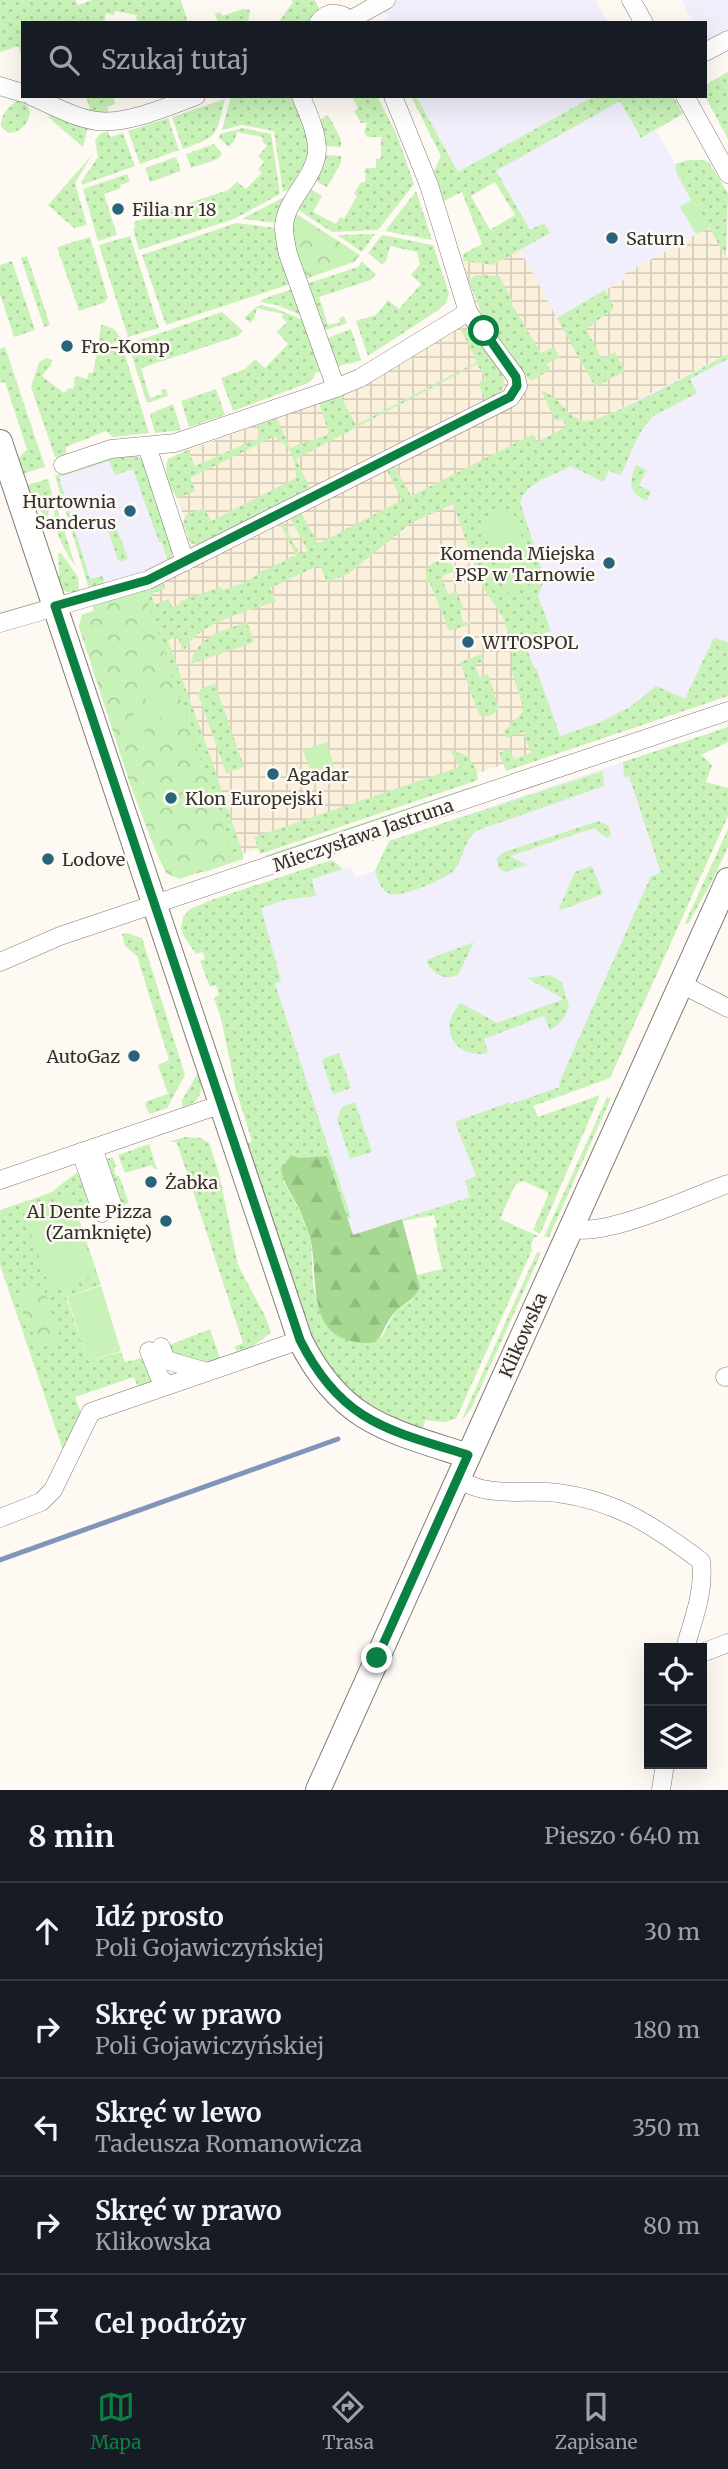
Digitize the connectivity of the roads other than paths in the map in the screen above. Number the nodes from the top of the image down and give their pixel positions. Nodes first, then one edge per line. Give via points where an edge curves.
1 (386, 0) edge
2 (631, 0) edge
3 (320, 21) edge
4 (350, 21) edge
5 (353, 21) edge
6 (643, 21) edge
7 (728, 40) edge
8 (707, 51) edge
9 (0, 86) edge
10 (21, 92) edge
11 (36, 98) edge
12 (190, 98) edge
13 (302, 98) edge
14 (394, 98) edge
15 (686, 98) edge
16 (728, 174) edge
17 (468, 312) junction
18 (336, 388) junction
19 (0, 442) edge
20 (147, 446) junction
21 (63, 465) dead end
22 (185, 562) junction
23 (55, 606) junction
24 (0, 623) edge
25 (728, 711) edge
26 (728, 880) edge
27 (156, 905) junction
28 (0, 962) edge
29 (681, 984) junction
30 (728, 1008) edge
31 (222, 1104) junction
32 (87, 1150) junction
33 (0, 1180) edge
34 (728, 1184) edge
35 (108, 1211) dead end
36 (571, 1229) junction
37 (300, 1340) junction
38 (207, 1372) junction
39 (169, 1385) junction
40 (468, 1455) junction
41 (458, 1480) junction
42 (0, 1518) edge
43 (686, 1643) edge
44 (728, 1643) edge
45 (707, 1651) edge
46 (664, 1769) edge
47 (318, 1790) edge
48 (661, 1790) edge

1 - 5 street
2 - 6 street
3 - 4 street via 334,13
7 - 8 street
9 - 10 street
11 - 12 street via 101,122 122,120
13 - 18 street via 317,149 286,216 285,237
14 - 17 street via 429,185
15 - 16 street
17 - 18 street
17 - 22 street via 516,377 517,386 510,397
18 - 20 street via 175,443
19 - 23 street
20 - 21 street via 111,449
20 - 22 street
22 - 23 street via 148,580
23 - 24 street
23 - 27 street
25 - 27 street, Mieczysława Jastruna
26 - 29 street, Klikowska
27 - 28 street, Mieczysława Jastruna via 60,936
27 - 31 street
29 - 30 street
29 - 36 street, Klikowska
31 - 32 street
31 - 37 street
32 - 33 street
32 - 35 street
34 - 36 street via 612,1227
36 - 40 street, Klikowska
37 - 38 street
37 - 40 street via 327,1384 367,1419
38 - 39 street
38 - 39 street via 166,1360 155,1349 160,1378
39 - 42 street via 91,1412 53,1490 41,1502
40 - 41 street, Klikowska
41 - 43 street via 486,1490 581,1496 629,1512 670,1538 701,1561 700,1597
41 - 47 street, Klikowska
44 - 45 street
46 - 48 street

